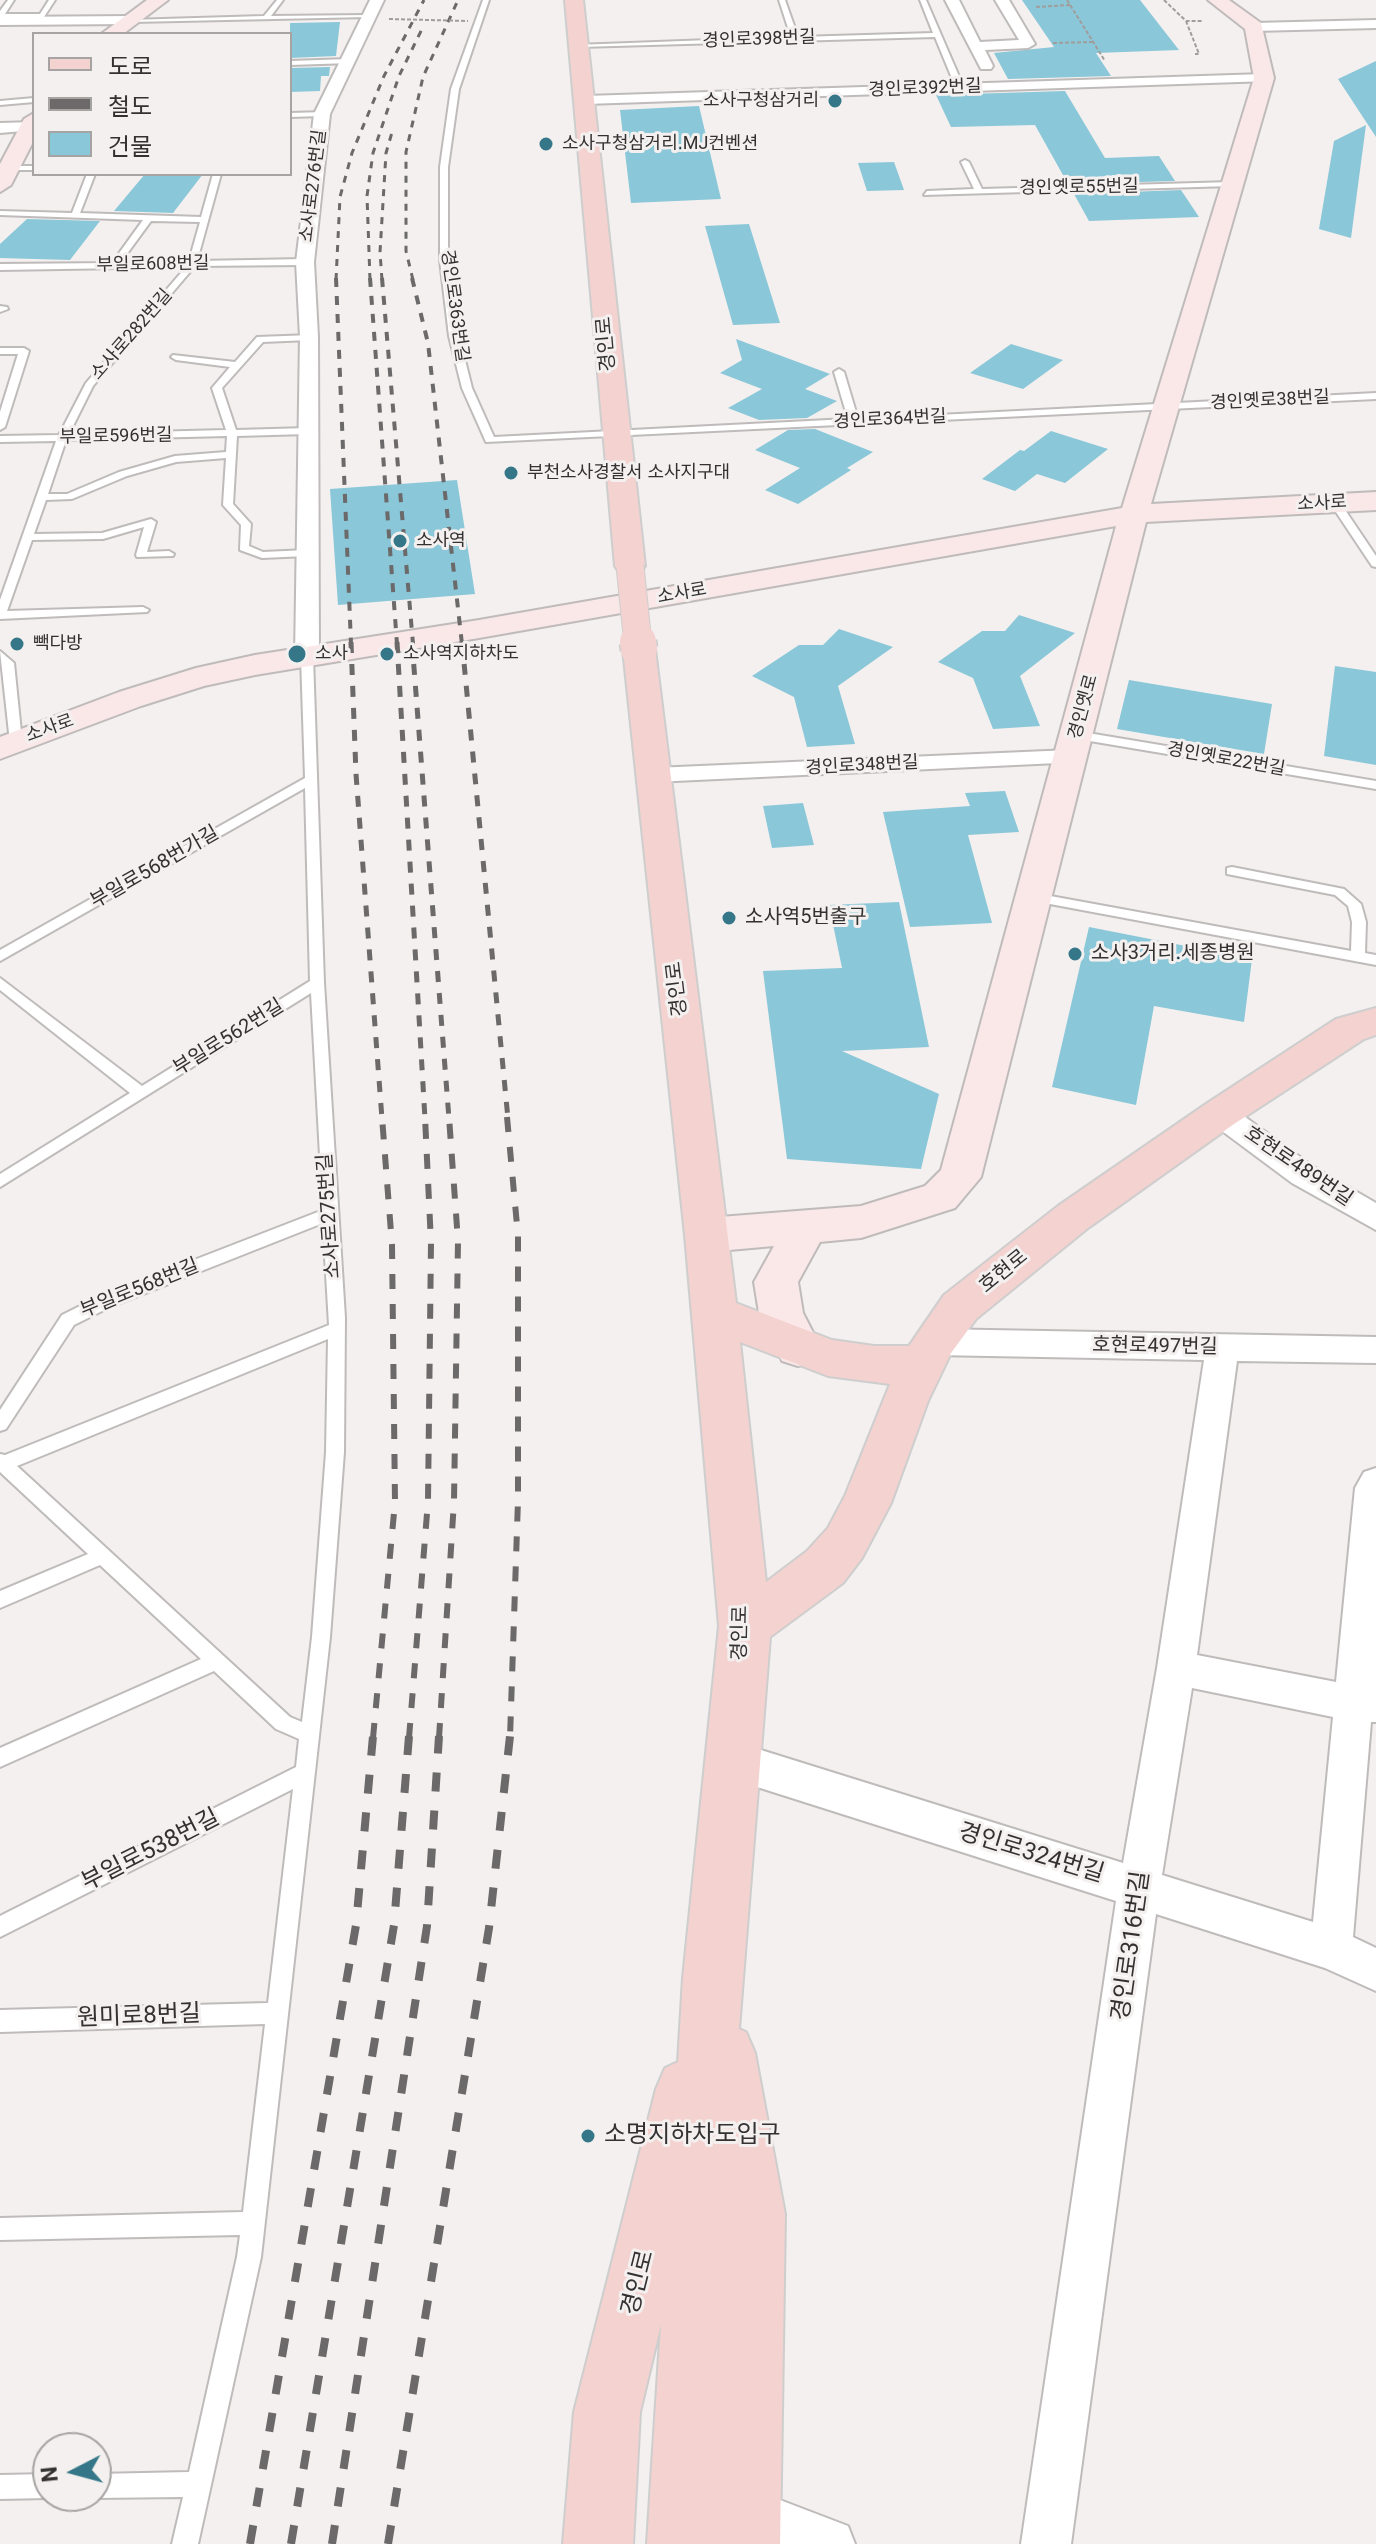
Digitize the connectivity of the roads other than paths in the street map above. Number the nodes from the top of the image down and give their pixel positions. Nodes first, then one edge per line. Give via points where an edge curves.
1 (11, 0) edge
2 (52, 0) edge
3 (159, 0) edge
4 (280, 0) edge
5 (377, 0) edge
6 (486, 0) edge
7 (574, 0) edge
8 (782, 0) edge
9 (923, 0) edge
10 (952, 0) edge
11 (1002, 0) edge
12 (1217, 0) edge
13 (366, 17) junction
14 (266, 18) junction
15 (132, 20) junction
16 (0, 21) edge
17 (1376, 24) edge
18 (1254, 27) junction
19 (114, 32) edge
20 (938, 35) junction
21 (795, 39) junction
22 (579, 45) junction
23 (976, 46) junction
24 (348, 61) junction
25 (292, 63) edge
26 (1264, 78) junction
27 (996, 86) junction
28 (960, 88) junction
29 (32, 100) edge
30 (586, 100) junction
31 (0, 103) edge
32 (322, 114) junction
33 (292, 115) edge
34 (32, 124) edge
35 (32, 126) edge
36 (0, 128) edge
37 (965, 162) dead end
38 (32, 169) edge
39 (90, 176) edge
40 (216, 176) edge
41 (4, 177) edge
42 (1232, 184) junction
43 (979, 191) junction
44 (927, 193) dead end
45 (0, 213) edge
46 (75, 216) junction
47 (149, 218) junction
48 (203, 220) junction
49 (305, 262) junction
50 (192, 265) junction
51 (114, 266) junction
52 (0, 267) edge
53 (309, 337) junction
54 (0, 351) edge
55 (176, 357) dead end
56 (238, 365) junction
57 (839, 372) dead end
58 (1376, 396) edge
59 (1164, 407) junction
60 (854, 422) junction
61 (0, 427) edge
62 (308, 431) junction
63 (232, 434) junction
64 (615, 434) junction
65 (62, 438) junction
66 (0, 439) edge
67 (231, 455) junction
68 (42, 497) junction
69 (1376, 501) edge
70 (1335, 503) junction
71 (1134, 514) junction
72 (27, 537) junction
73 (307, 553) junction
74 (169, 554) dead end
75 (1376, 564) edge
76 (143, 610) dead end
77 (0, 615) edge
78 (0, 654) edge
79 (307, 657) junction
80 (8, 746) edge
81 (1073, 746) junction
82 (654, 775) junction
83 (311, 779) junction
84 (1376, 785) edge
85 (1232, 871) dead end
86 (1034, 897) junction
87 (0, 956) edge
88 (1358, 957) junction
89 (1376, 960) edge
90 (0, 983) edge
91 (317, 983) junction
92 (1367, 1028) edge
93 (141, 1093) junction
94 (1220, 1114) junction
95 (0, 1181) edge
96 (329, 1214) junction
97 (1376, 1218) edge
98 (806, 1228) junction
99 (707, 1235) junction
100 (714, 1313) junction
101 (336, 1329) junction
102 (798, 1348) junction
103 (1222, 1348) junction
104 (1376, 1350) edge
105 (928, 1354) junction
106 (0, 1424) edge
107 (1, 1464) edge
108 (1376, 1483) edge
109 (102, 1556) junction
110 (0, 1600) edge
111 (745, 1626) junction
112 (216, 1661) junction
113 (1176, 1668) junction
114 (1364, 1704) edge
115 (309, 1734) junction
116 (0, 1758) edge
117 (732, 1760) junction
118 (303, 1774) junction
119 (1139, 1888) junction
120 (0, 1927) edge
121 (1331, 1949) junction
122 (1376, 1970) edge
123 (712, 1978) junction
124 (278, 2013) junction
125 (0, 2021) edge
126 (672, 2152) junction
127 (253, 2223) junction
128 (0, 2229) edge
129 (198, 2484) junction
130 (32, 2486) edge
131 (112, 2486) edge
132 (0, 2487) edge
133 (745, 2528) edge
134 (185, 2544) edge
135 (598, 2544) edge
136 (648, 2544) edge
137 (682, 2544) edge
138 (830, 2544) edge
139 (1046, 2544) edge

1 - 2 lane via 0,16 42,16
3 - 15 street
4 - 14 lane
5 - 13 street, 소사로276번길
6 - 64 lane, 경인로363번길 via 455,89 444,167 444,260 467,388 490,440
7 - 22 main road, 경인로
8 - 21 lane
9 - 20 lane
10 - 23 street
11 - 23 street via 1028,44
12 - 18 street
13 - 14 lane
13 - 24 street, 소사로276번길
14 - 15 lane
15 - 16 street
15 - 19 street
17 - 18 street
18 - 26 street, 경인옛로
20 - 21 lane, 경인로398번길
20 - 28 lane
21 - 22 lane, 경인로398번길
22 - 30 main road, 경인로
23 - 27 street
24 - 25 lane
24 - 32 street, 소사로276번길
26 - 27 street, 경인로392번길
26 - 42 street, 경인옛로
27 - 28 street, 경인로392번길
28 - 30 street, 경인로392번길
29 - 31 lane
30 - 64 main road, 경인로
32 - 33 lane
32 - 49 street, 소사로276번길
34 - 36 street
35 - 41 street
37 - 43 lane
38 - 41 lane
39 - 46 lane
40 - 48 lane, 소사로282번길
42 - 43 lane, 경인옛로55번길
42 - 59 street, 경인옛로
43 - 44 lane, 경인옛로55번길
45 - 46 lane
46 - 47 lane
47 - 48 lane
47 - 51 lane
48 - 50 lane, 소사로282번길
49 - 50 lane, 부일로608번길
49 - 53 street, 소사로276번길
50 - 51 lane, 부일로608번길
50 - 65 lane, 소사로282번길 via 89,385
51 - 52 lane, 부일로608번길
53 - 56 lane via 260,339
53 - 62 street, 소사로276번길
54 - 61 lane via 24,351
55 - 56 lane
56 - 63 lane via 217,388
57 - 60 lane
58 - 59 lane, 경인옛로38번길
59 - 60 lane, 경인로364번길
59 - 71 street, 경인옛로
60 - 64 lane, 경인로364번길
62 - 63 lane, 부일로596번길
62 - 73 street, 소사로276번길
63 - 65 lane, 부일로596번길
63 - 67 lane
64 - 82 main road, 경인로, bridge
65 - 66 lane, 부일로596번길
65 - 68 lane, 소사로282번길
67 - 68 lane via 175,459 68,497
67 - 73 lane via 228,505 246,524 244,548 262,555
68 - 72 lane, 소사로282번길
69 - 70 street, 소사로
70 - 71 street, 소사로
70 - 75 lane
71 - 79 street, 소사로
71 - 81 street, 경인옛로
72 - 74 lane via 103,536 151,522 141,555
72 - 77 lane, 소사로282번길
73 - 79 street, 소사로276번길
76 - 77 lane, 소사로282번길
78 - 80 lane via 8,663
79 - 80 street, 소사로 via 196,678
79 - 83 lane, 소사로275번길
81 - 82 street, 경인로348번길
81 - 84 lane, 경인옛로22번길
81 - 86 street, 경인옛로
82 - 99 main road, 경인로
83 - 87 lane, 부일로568번가길
83 - 91 lane, 소사로275번길
85 - 88 lane via 1339,892 1354,904
86 - 88 lane
86 - 98 street, 경인옛로 via 960,1177 940,1197 906,1210
88 - 89 lane
90 - 93 lane
91 - 93 lane, 부일로562번길
91 - 96 lane, 소사로275번길
92 - 94 main road, 호현로
93 - 95 lane, 부일로562번길
94 - 97 street, 호현로489번길 via 1303,1175
94 - 105 main road, 호현로 via 1062,1226 960,1307
96 - 101 lane, 소사로275번길
96 - 106 lane, 부일로568번길 via 68,1320
98 - 99 street, 경인옛로
98 - 102 street via 776,1282 781,1313
99 - 100 main road, 경인로
100 - 102 main road
100 - 111 main road, 경인로
101 - 107 lane
101 - 115 lane, 소사로275번길 via 335,1452
102 - 105 main road via 874,1365
103 - 104 street, 호현로497번길
103 - 105 street, 호현로497번길
103 - 113 street, 경인로316번길
105 - 111 main road, 호현로 via 867,1503 845,1543 825,1567
107 - 109 lane
108 - 114 street
109 - 110 lane
109 - 112 lane
111 - 117 main road, 경인로
112 - 115 lane via 283,1723
112 - 116 lane
113 - 114 street
113 - 119 street, 경인로316번길
114 - 121 street
115 - 118 lane, 소사로275번길
117 - 119 street, 경인로324번길
117 - 123 main road, 경인로
118 - 120 lane, 부일로538번길
118 - 124 lane
119 - 121 street, 경인로324번길
119 - 139 street, 경인로316번길
121 - 122 street, 경인로324번길
123 - 126 main road, 경인로
123 - 133 main road, 경인로 via 754,2214
123 - 137 main road, 경인로
124 - 125 lane, 원미로8번길
124 - 127 lane
126 - 135 main road, 경인로 via 607,2412
126 - 136 street
127 - 128 lane
127 - 129 lane
129 - 131 lane
129 - 134 lane
130 - 132 lane
133 - 138 street

